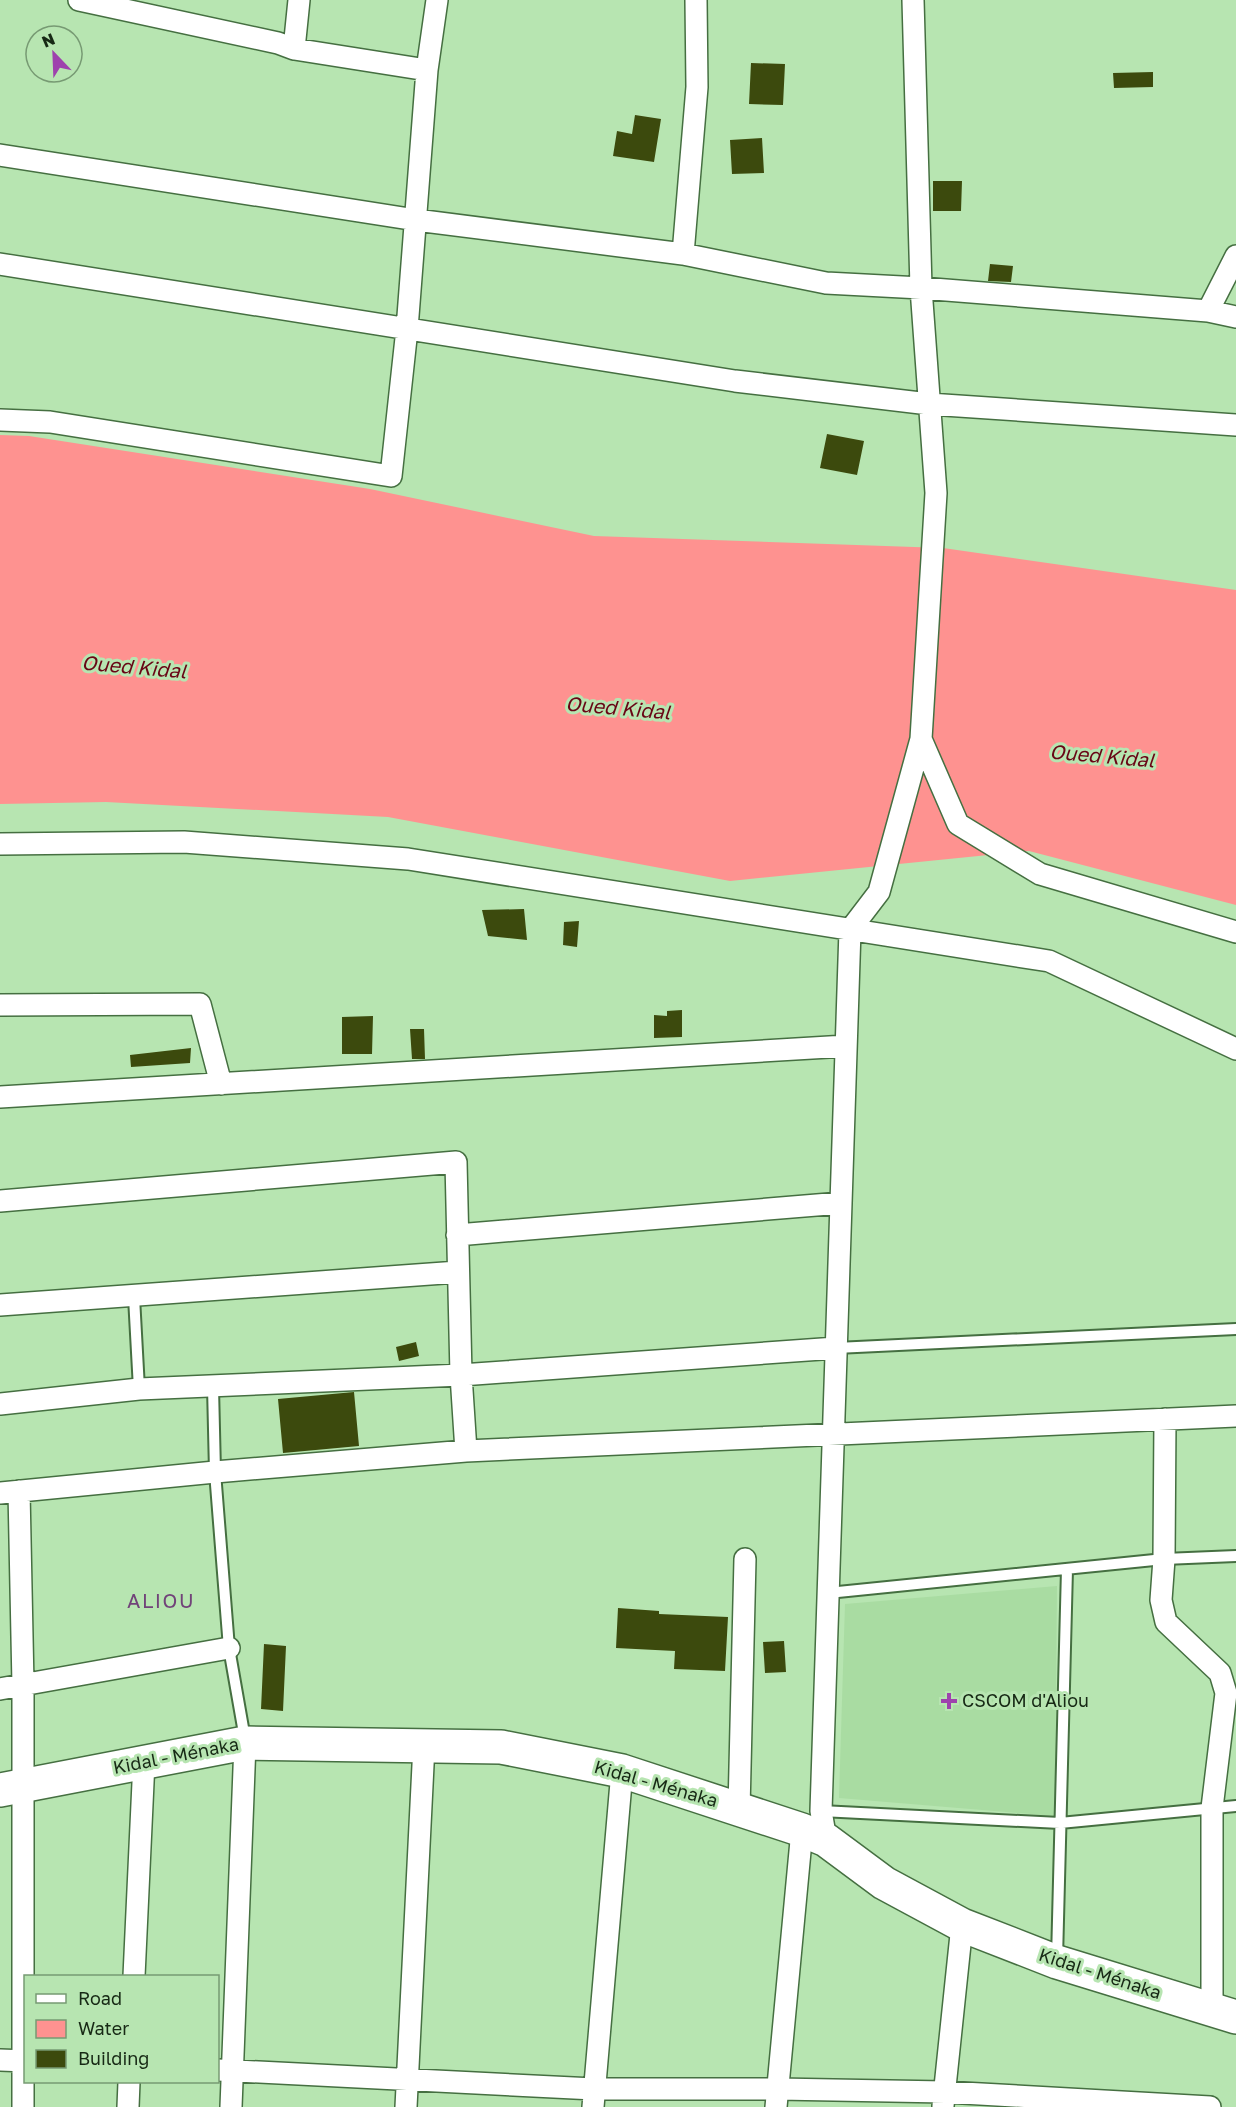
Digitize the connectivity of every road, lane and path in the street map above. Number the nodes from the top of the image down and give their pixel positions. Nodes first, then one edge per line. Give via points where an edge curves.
1 (79, 0) edge
2 (299, 0) edge
3 (437, 0) edge
4 (696, 0) edge
5 (913, 0) edge
6 (294, 49) junction
7 (427, 70) junction
8 (0, 155) edge
9 (416, 220) junction
10 (683, 254) junction
11 (1236, 256) edge
12 (0, 264) edge
13 (921, 288) junction
14 (1208, 311) junction
15 (1236, 317) edge
16 (407, 329) junction
17 (929, 404) junction
18 (0, 420) edge
19 (1236, 425) edge
20 (921, 739) junction
21 (0, 844) edge
22 (850, 930) junction
23 (1236, 932) edge
24 (0, 1005) edge
25 (846, 1046) junction
26 (1236, 1049) edge
27 (221, 1084) junction
28 (0, 1097) edge
29 (0, 1201) edge
30 (841, 1203) junction
31 (457, 1235) junction
32 (458, 1272) junction
33 (134, 1297) junction
34 (0, 1305) edge
35 (1236, 1329) edge
36 (836, 1348) junction
37 (461, 1375) junction
38 (213, 1387) junction
39 (139, 1389) junction
40 (0, 1404) edge
41 (1236, 1416) edge
42 (1165, 1419) junction
43 (833, 1434) junction
44 (466, 1451) junction
45 (215, 1472) junction
46 (10, 1492) edge
47 (1236, 1556) edge
48 (745, 1559) dead end
49 (1164, 1559) junction
50 (1067, 1569) junction
51 (828, 1593) junction
52 (229, 1648) junction
53 (23, 1685) junction
54 (0, 1689) edge
55 (245, 1743) junction
56 (424, 1745) junction
57 (144, 1761) junction
58 (622, 1771) junction
59 (12, 1788) edge
60 (1236, 1806) edge
61 (1212, 1808) junction
62 (739, 1809) junction
63 (1060, 1823) junction
64 (816, 1827) junction
65 (962, 1925) junction
66 (1057, 1962) junction
67 (134, 1975) edge
68 (1224, 2013) edge
69 (0, 2060) edge
70 (24, 2061) edge
71 (225, 2071) edge
72 (408, 2080) junction
73 (129, 2083) edge
74 (594, 2098) edge
75 (777, 2098) edge
76 (944, 2100) edge
77 (23, 2107) edge
78 (128, 2107) edge
79 (231, 2107) edge
80 (406, 2107) edge
81 (1210, 2107) edge

1 - 6 street
2 - 6 street
3 - 7 street
4 - 10 street via 698,87
5 - 13 street
6 - 7 street
7 - 9 street
8 - 9 street
9 - 10 street
9 - 16 street
10 - 13 street via 826,283
11 - 14 street
12 - 16 street
13 - 14 street
13 - 17 street
14 - 15 street
16 - 17 street via 735,381
16 - 18 street via 391,476 50,422
17 - 19 street
17 - 20 street via 936,493
20 - 22 street via 879,892
20 - 23 street via 958,824 1040,874
21 - 22 street via 184,842 408,859
22 - 25 street
22 - 26 street via 1049,961
24 - 27 street via 200,1004
25 - 27 street
25 - 30 street
27 - 28 street
29 - 31 street via 456,1162
30 - 31 street
30 - 36 street
31 - 32 street
32 - 33 street
32 - 37 street
33 - 34 street
33 - 39 lane
35 - 36 lane
36 - 37 street
36 - 43 street
37 - 38 street
37 - 44 street
38 - 39 street
38 - 45 lane
39 - 40 street
41 - 42 street
42 - 43 street
42 - 49 street
43 - 44 street
43 - 51 street
44 - 45 street
45 - 46 street
45 - 52 lane
46 - 53 street
47 - 49 lane
48 - 62 street
49 - 50 lane
49 - 61 street via 1161,1600 1166,1622 1220,1673 1226,1693
50 - 51 lane
50 - 63 lane
51 - 64 street
52 - 53 street
52 - 55 lane
53 - 54 street
53 - 59 street
55 - 56 main road, Kidal - Ménaka
55 - 57 main road, Kidal - Ménaka
55 - 71 street
56 - 58 main road, Kidal - Ménaka via 501,1747
56 - 72 street
57 - 59 main road, Kidal - Ménaka
57 - 67 street
58 - 62 main road, Kidal - Ménaka
58 - 74 street
59 - 70 street
60 - 61 lane
61 - 63 lane
61 - 68 street
62 - 64 main road, Kidal - Ménaka
63 - 64 lane
63 - 66 lane
64 - 65 main road, Kidal - Ménaka via 884,1883
64 - 75 street
65 - 66 main road, Kidal - Ménaka
65 - 76 street
66 - 68 main road, Kidal - Ménaka
69 - 70 street
70 - 77 street
71 - 72 street
71 - 79 street
72 - 74 street
72 - 80 street
73 - 78 street
74 - 75 street
75 - 76 street
76 - 81 street

